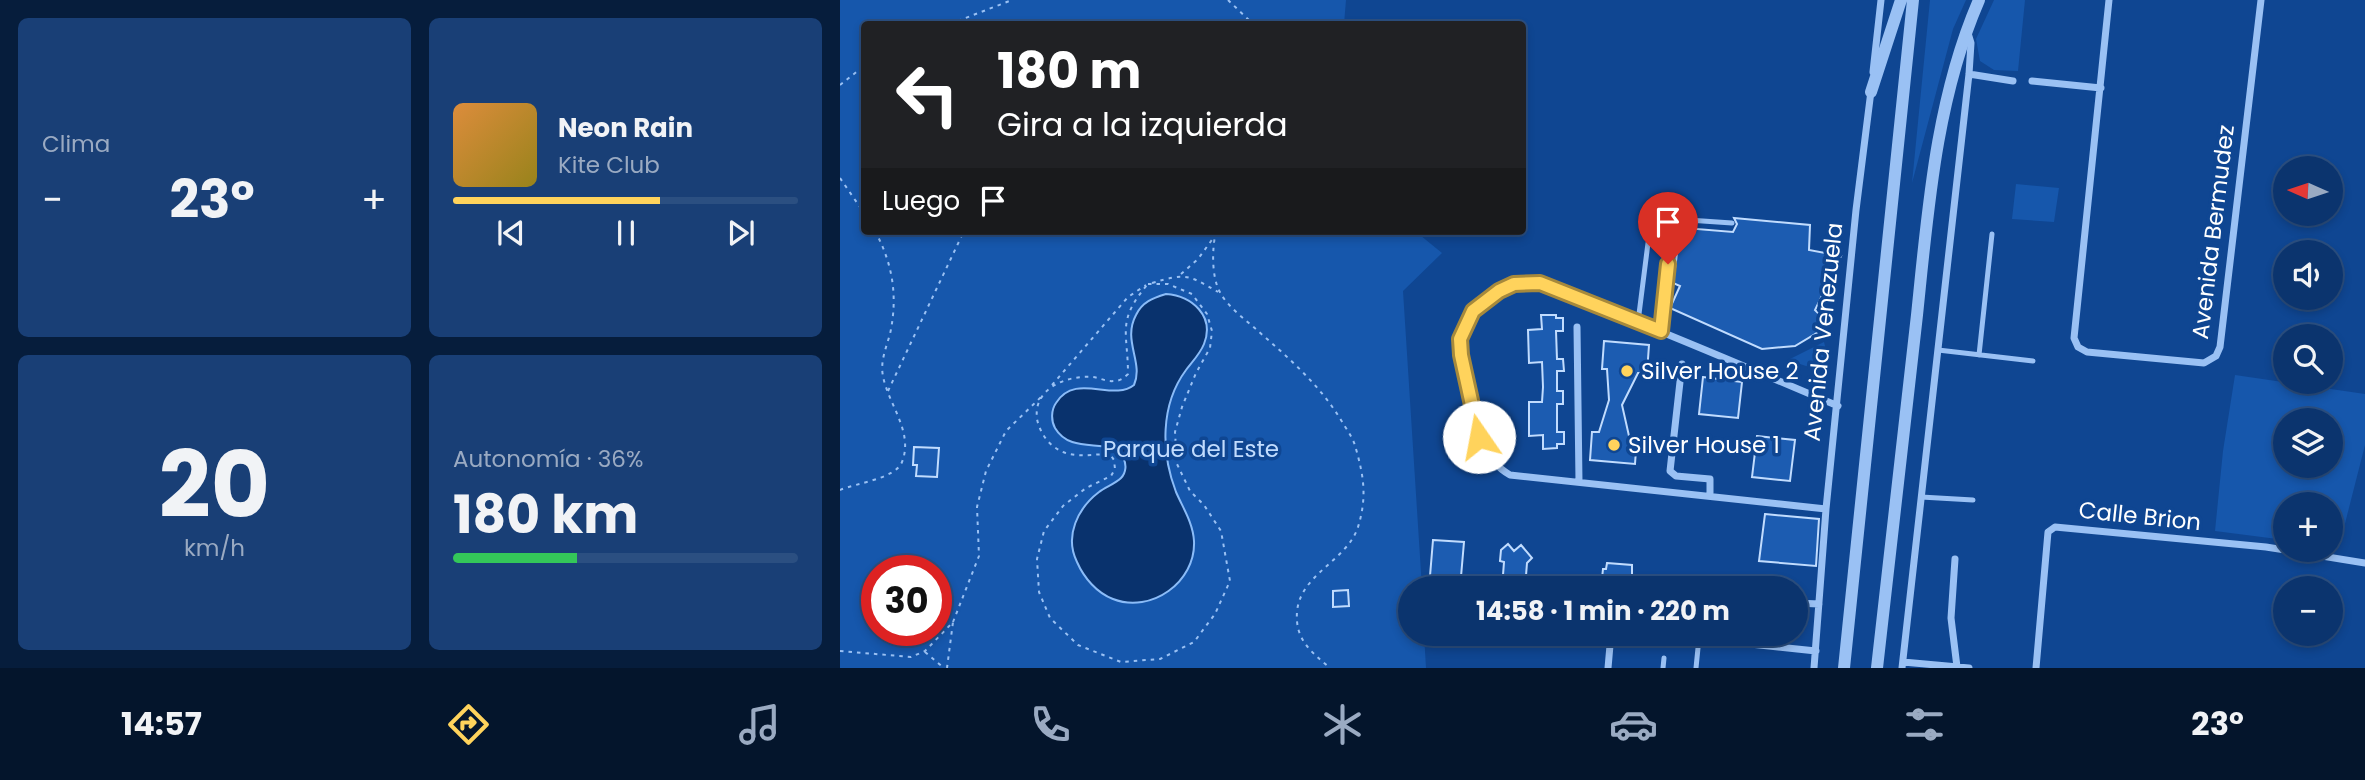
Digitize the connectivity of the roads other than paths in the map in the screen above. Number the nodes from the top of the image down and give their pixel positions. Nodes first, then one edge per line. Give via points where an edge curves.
1 (1881, 0) edge
2 (1901, 0) edge
3 (1913, 0) edge
4 (1979, 0) edge
5 (2109, 0) edge
6 (2261, 0) edge
7 (1966, 29) junction
8 (1969, 75) junction
9 (2013, 81) dead end
10 (2032, 81) dead end
11 (2101, 88) junction
12 (1871, 92) junction
13 (1731, 223) dead end
14 (1992, 234) dead end
15 (1670, 242) junction
16 (1638, 322) junction
17 (1577, 327) dead end
18 (1661, 331) junction
19 (1938, 350) junction
20 (1979, 355) junction
21 (2033, 361) dead end
22 (1682, 364) dead end
23 (1838, 406) junction
24 (1579, 482) junction
25 (1710, 496) junction
26 (1921, 497) junction
27 (1973, 500) dead end
28 (1826, 509) junction
29 (1955, 559) dead end
30 (2365, 563) edge
31 (1808, 604) edge
32 (1819, 604) junction
33 (1610, 646) edge
34 (1698, 646) edge
35 (1771, 646) edge
36 (1816, 651) junction
37 (1664, 658) dead end
38 (1902, 665) edge
39 (1957, 667) edge
40 (1608, 668) edge
41 (1663, 668) edge
42 (1696, 668) edge
43 (1814, 668) edge
44 (1844, 668) edge
45 (1877, 668) edge
46 (1969, 668) edge
47 (2036, 668) edge

1 - 12 street, Avenida Venezuela
2 - 12 street
3 - 44 street
4 - 7 street
5 - 11 street, Avenida Bermudez
6 - 11 street, Avenida Bermudez via 2220,347 2216,356 2204,363 2087,352 2074,338
7 - 8 street via 1971,43
7 - 45 street via 1941,123 1929,205
8 - 9 street
8 - 19 street
10 - 11 street
12 - 23 street, Avenida Venezuela
13 - 15 lane via 1676,223
14 - 20 lane
15 - 16 lane via 1648,243
15 - 18 lane
16 - 18 street
16 - 24 street via 1540,283 1514,284 1473,311 1460,339 1479,437 1500,469 1510,475
17 - 24 street
18 - 23 street
19 - 20 lane
19 - 26 street
20 - 21 lane
22 - 25 street via 1670,471 1676,476 1710,479
23 - 28 street, Avenida Venezuela
24 - 25 street
25 - 28 street
26 - 27 lane
26 - 38 street
28 - 32 street, Avenida Venezuela
29 - 39 street via 1951,618
30 - 47 street, Calle Brion via 2266,547 2055,527 2048,532
31 - 32 street
32 - 36 street, Avenida Venezuela
33 - 40 street
34 - 42 lane
35 - 36 street
36 - 43 street, Avenida Venezuela
37 - 41 lane
38 - 39 street
39 - 46 street

